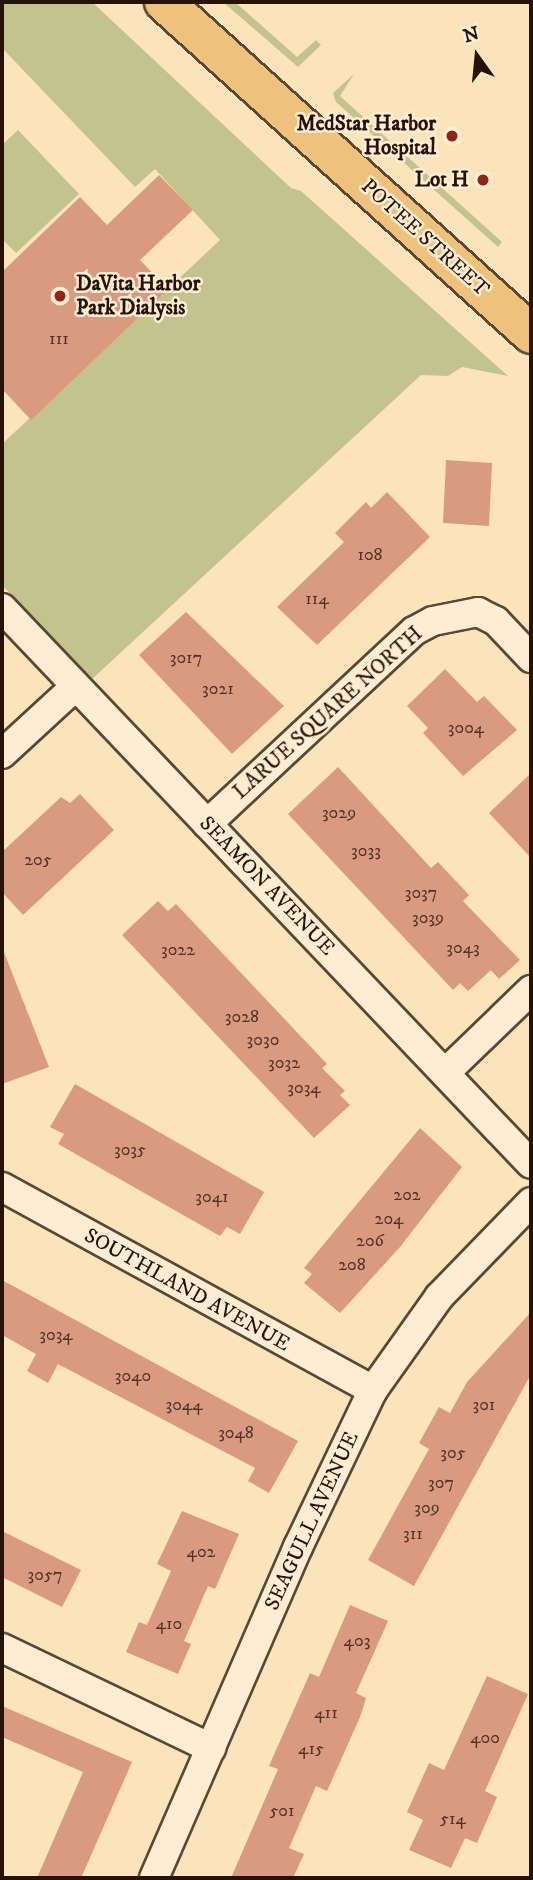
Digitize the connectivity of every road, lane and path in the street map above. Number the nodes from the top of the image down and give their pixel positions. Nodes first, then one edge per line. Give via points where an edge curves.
1 (164, 2) edge
2 (531, 334) edge
3 (2, 608) edge
4 (531, 658) edge
5 (76, 686) junction
6 (2, 754) edge
7 (207, 824) junction
8 (531, 990) edge
9 (445, 1073) junction
10 (531, 1164) edge
11 (2, 1187) edge
12 (531, 1202) edge
13 (373, 1390) junction
14 (2, 1647) edge
15 (211, 1748) junction
16 (154, 1878) edge

1 - 2 main road, POTEE STREET
3 - 5 street, SEAMON AVENUE
4 - 7 street, LARUE SQUARE NORTH via 496,621 478,612 455,614 414,631
5 - 6 street
5 - 7 street, SEAMON AVENUE
7 - 9 street, SEAMON AVENUE
8 - 9 street
9 - 10 street, SEAMON AVENUE
11 - 13 street, SOUTHLAND AVENUE
12 - 13 street, SEAGULL AVENUE via 439,1297
13 - 15 street, SEAGULL AVENUE via 298,1547
14 - 15 street
15 - 16 street, SEAGULL AVENUE

